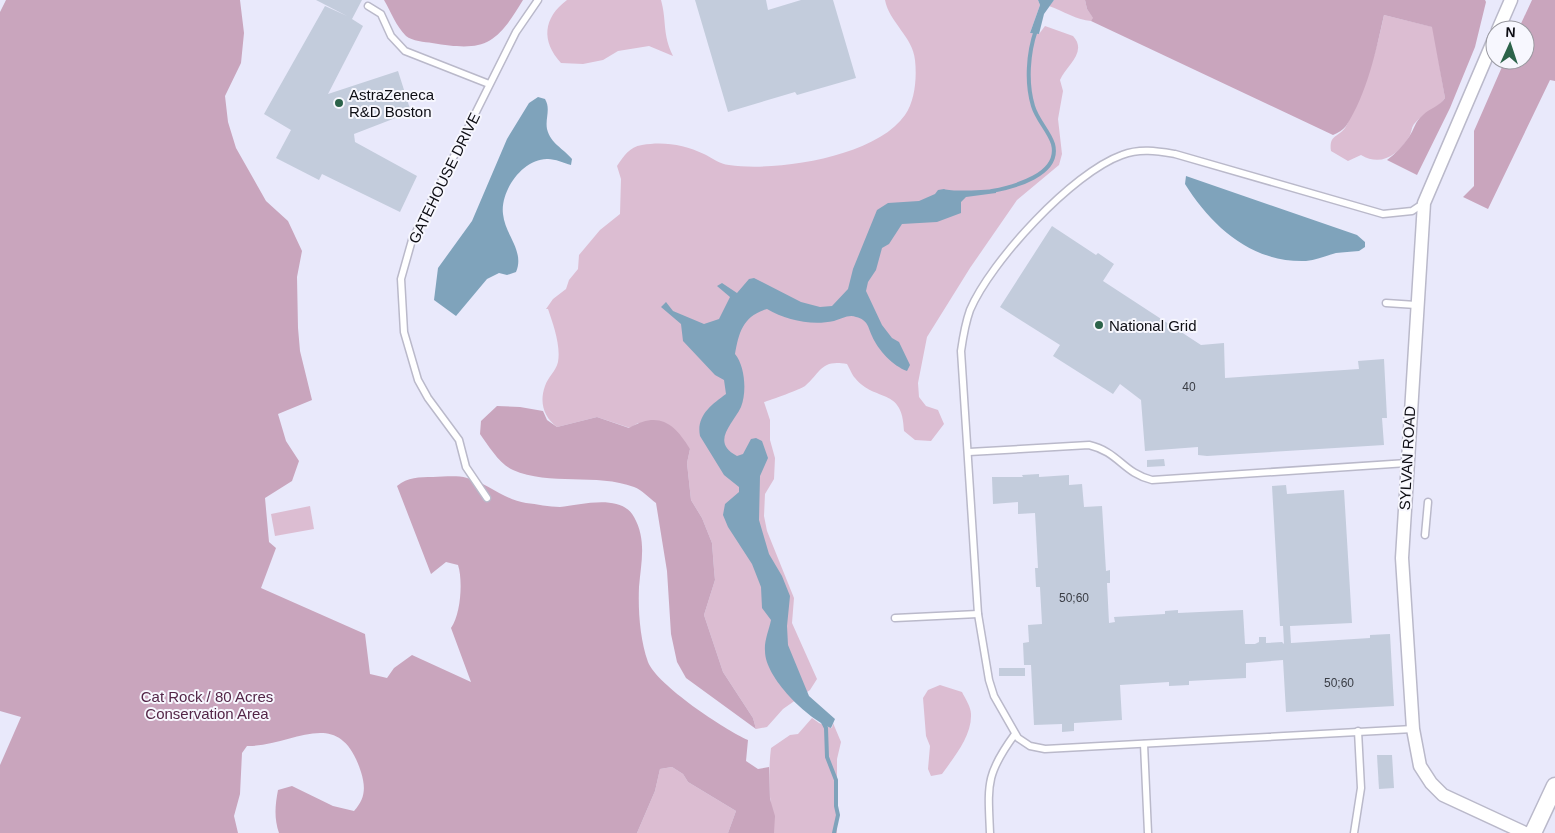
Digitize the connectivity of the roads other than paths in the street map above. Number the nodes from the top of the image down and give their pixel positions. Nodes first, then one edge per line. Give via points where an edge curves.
1 (538, 0) edge
2 (1511, 0) edge
3 (368, 6) dead end
4 (1502, 20) edge
5 (1485, 60) edge
6 (489, 84) junction
7 (1424, 203) junction
8 (1386, 303) dead end
9 (1416, 305) junction
10 (969, 452) junction
11 (1406, 463) junction
12 (487, 498) dead end
13 (1428, 502) dead end
14 (1424, 535) dead end
15 (978, 614) junction
16 (895, 618) dead end
17 (1413, 729) junction
18 (1358, 731) junction
19 (1015, 734) junction
20 (1144, 744) junction
21 (1555, 786) edge
22 (990, 833) edge
23 (1148, 833) edge
24 (1354, 833) edge
25 (1525, 833) edge
26 (1533, 833) edge

1 - 6 lane, GATEHOUSE DRIVE via 516,32
2 - 4 street
3 - 6 lane via 381,14 391,36 404,51
5 - 7 street, SYLVAN ROAD
6 - 12 lane, GATEHOUSE DRIVE via 412,240 401,279 404,332 418,380 459,440 466,467
7 - 9 street, SYLVAN ROAD
7 - 10 lane via 1412,211 1398,214 1368,212 1235,170 1153,150 1136,151 1105,163 1032,224 1009,250 971,309 961,351
8 - 9 lane
9 - 11 street, SYLVAN ROAD
10 - 11 lane via 1089,445 1104,448 1128,471 1152,480
10 - 15 lane
11 - 17 street, SYLVAN ROAD via 1402,558
13 - 14 lane
15 - 16 lane
15 - 19 lane via 992,688
17 - 18 lane
17 - 25 street, SYLVAN ROAD via 1420,766 1431,783 1444,795
18 - 20 lane
18 - 24 lane via 1361,788
19 - 20 lane via 1030,746 1045,749
19 - 22 lane via 997,759 990,779
20 - 23 lane
21 - 26 street

